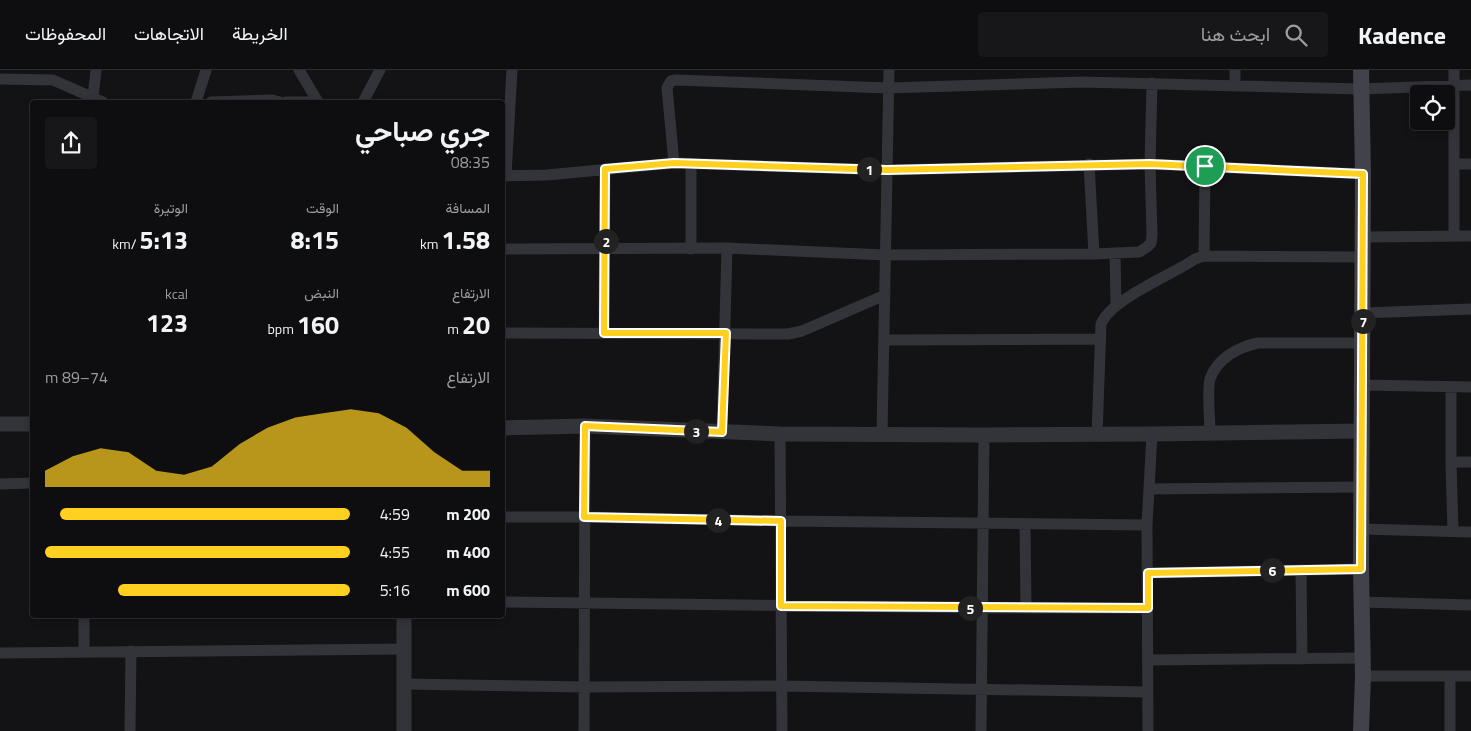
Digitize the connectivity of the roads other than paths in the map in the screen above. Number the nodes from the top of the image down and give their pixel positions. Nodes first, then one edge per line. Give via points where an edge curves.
1 (96, 70) edge
2 (206, 70) edge
3 (299, 70) edge
4 (380, 70) edge
5 (512, 70) edge
6 (889, 70) edge
7 (1235, 70) edge
8 (1361, 70) edge
9 (1454, 70) edge
10 (33, 75) edge
11 (711, 76) edge
12 (1082, 76) edge
13 (0, 79) edge
14 (1152, 82) junction
15 (1454, 85) edge
16 (1455, 85) edge
17 (1471, 85) edge
18 (1235, 86) junction
19 (1410, 87) edge
20 (888, 88) junction
21 (1360, 89) junction
22 (98, 100) edge
23 (197, 100) edge
24 (316, 100) edge
25 (365, 100) edge
26 (1454, 130) edge
27 (505, 163) edge
28 (674, 163) junction
29 (692, 164) junction
30 (1089, 164) junction
31 (1150, 164) junction
32 (1454, 164) junction
33 (1471, 164) edge
34 (1205, 166) junction
35 (605, 169) junction
36 (887, 170) junction
37 (1363, 174) junction
38 (505, 176) edge
39 (1454, 236) junction
40 (1471, 236) edge
41 (1363, 237) junction
42 (505, 248) edge
43 (606, 248) junction
44 (727, 248) junction
45 (691, 249) junction
46 (1094, 254) junction
47 (1115, 254) junction
48 (885, 255) junction
49 (1204, 256) junction
50 (1363, 257) junction
51 (885, 295) junction
52 (1116, 304) junction
53 (1471, 309) edge
54 (1363, 312) junction
55 (505, 333) edge
56 (604, 333) junction
57 (726, 333) junction
58 (1100, 339) junction
59 (884, 340) junction
60 (1362, 343) junction
61 (1362, 385) junction
62 (1451, 387) junction
63 (1471, 387) edge
64 (0, 424) edge
65 (30, 424) edge
66 (585, 426) junction
67 (505, 428) edge
68 (1362, 431) junction
69 (722, 432) junction
70 (1210, 433) junction
71 (780, 434) junction
72 (882, 434) junction
73 (1152, 434) junction
74 (984, 435) junction
75 (1097, 435) junction
76 (1451, 462) junction
77 (1471, 462) edge
78 (30, 483) edge
79 (0, 484) edge
80 (1362, 487) junction
81 (1149, 489) junction
82 (505, 517) edge
83 (584, 517) junction
84 (781, 521) junction
85 (982, 523) junction
86 (1025, 524) junction
87 (1147, 525) junction
88 (1361, 529) junction
89 (1453, 531) junction
90 (1471, 532) edge
91 (1361, 569) junction
92 (1301, 570) junction
93 (1148, 573) junction
94 (505, 602) edge
95 (1361, 602) junction
96 (585, 603) junction
97 (1471, 605) edge
98 (781, 606) junction
99 (983, 608) junction
100 (1026, 608) junction
101 (1148, 608) junction
102 (84, 618) edge
103 (404, 618) edge
104 (404, 649) junction
105 (131, 651) junction
106 (84, 652) junction
107 (0, 653) edge
108 (1302, 658) junction
109 (1362, 658) junction
110 (1148, 660) junction
111 (1363, 676) junction
112 (1450, 676) junction
113 (1471, 676) edge
114 (404, 684) junction
115 (781, 686) junction
116 (585, 688) junction
117 (982, 690) junction
118 (1147, 692) junction
119 (130, 731) edge
120 (404, 731) edge
121 (584, 731) edge
122 (782, 731) edge
123 (981, 731) edge
124 (1148, 731) edge
125 (1361, 731) edge
126 (1450, 731) edge

1 - 22 street
2 - 23 street
3 - 24 street
4 - 25 street
5 - 27 street
6 - 20 street
7 - 18 street
8 - 21 main road
9 - 15 street
10 - 13 street
10 - 22 street via 54,80
11 - 20 street
11 - 28 street via 668,84
12 - 14 street
12 - 20 street
14 - 18 street
14 - 31 street
16 - 17 street
18 - 21 street
19 - 21 street
20 - 36 street
21 - 37 main road
26 - 32 street
28 - 29 street
28 - 35 street
29 - 36 street
29 - 45 street
30 - 31 street
30 - 36 street
30 - 46 street
31 - 34 street
31 - 47 street via 1151,243 1139,252
32 - 33 street
32 - 39 street
34 - 37 street
34 - 49 street
35 - 38 street
35 - 43 street
36 - 48 street
37 - 41 main road
39 - 40 street
39 - 41 street
41 - 50 main road
42 - 43 street
43 - 45 street
43 - 56 street
44 - 45 street
44 - 48 street
44 - 57 street
46 - 47 street
46 - 48 street
47 - 52 street
48 - 51 street
49 - 50 street
49 - 52 street
50 - 54 main road
51 - 57 street via 802,331 788,334
51 - 59 street
52 - 58 street via 1104,316
53 - 54 street
54 - 60 main road
55 - 56 street
56 - 57 street
57 - 69 street
58 - 59 street
58 - 75 street
59 - 72 street
60 - 61 main road
60 - 70 street via 1258,343 1226,356 1210,379
61 - 62 street
61 - 68 main road
62 - 63 street
62 - 76 street
64 - 65 street
66 - 67 street
66 - 69 street
66 - 83 street
68 - 70 street
68 - 80 main road
69 - 71 street
70 - 73 street
71 - 72 street
71 - 84 street
72 - 74 street
73 - 75 street
73 - 81 street
74 - 75 street
74 - 85 street
76 - 77 street
76 - 89 street
78 - 79 street
80 - 81 street
80 - 88 main road
81 - 87 street
82 - 83 street
83 - 84 street
83 - 96 street
84 - 85 street
84 - 98 street
85 - 86 street
85 - 99 street
86 - 87 street
86 - 100 street
87 - 93 street
88 - 89 street
88 - 91 main road
89 - 90 street
91 - 92 street
91 - 95 main road
92 - 93 street
92 - 108 street
93 - 101 street
94 - 96 street
95 - 97 street
95 - 109 main road
96 - 98 street
96 - 116 street
98 - 99 street
98 - 115 street
99 - 100 street
99 - 117 street
100 - 101 street
101 - 110 street
102 - 106 street
103 - 104 street
104 - 105 street
104 - 114 street
105 - 106 street
105 - 119 street
106 - 107 street
108 - 109 street
108 - 110 street
109 - 111 main road
110 - 118 street
111 - 112 street
111 - 125 main road
112 - 113 street
112 - 126 street
114 - 116 street
114 - 120 street
115 - 116 street
115 - 117 street
115 - 122 street
116 - 121 street
117 - 118 street
117 - 123 street
118 - 124 street

